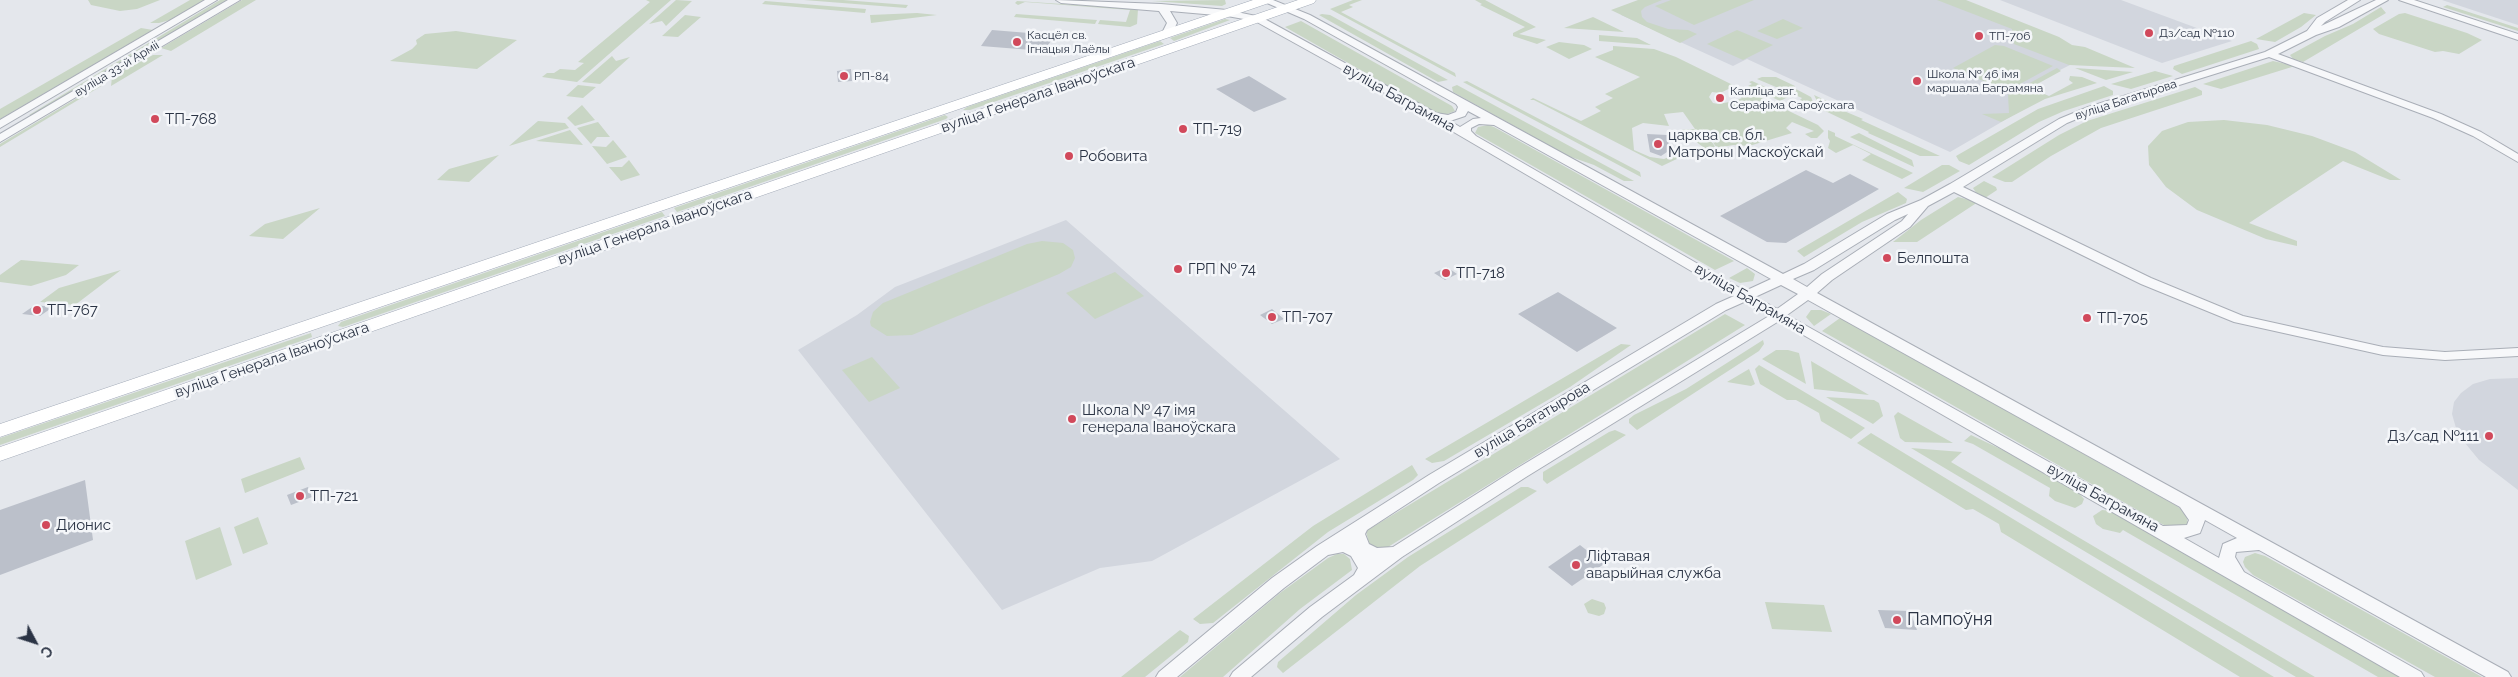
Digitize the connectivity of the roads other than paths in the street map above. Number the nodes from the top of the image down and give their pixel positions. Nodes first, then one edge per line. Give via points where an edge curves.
1 (212, 0) edge
2 (235, 0) edge
3 (1061, 0) edge
4 (1265, 0) edge
5 (1310, 0) edge
6 (2355, 0) edge
7 (2383, 0) edge
8 (2404, 0) edge
9 (1161, 7) junction
10 (1288, 8) junction
11 (1227, 13) junction
12 (1258, 19) junction
13 (1167, 33) junction
14 (2312, 33) junction
15 (2518, 37) edge
16 (2269, 54) junction
17 (1460, 102) junction
18 (964, 103) junction
19 (23, 111) junction
20 (42, 113) junction
21 (934, 113) junction
22 (1432, 115) junction
23 (978, 116) junction
24 (0, 125) edge
25 (1502, 125) junction
26 (948, 126) junction
27 (18, 128) junction
28 (0, 139) edge
29 (1473, 139) junction
30 (2518, 159) edge
31 (1954, 187) junction
32 (1925, 203) junction
33 (1782, 279) junction
34 (1808, 293) junction
35 (1744, 296) junction
36 (346, 313) junction
37 (1779, 315) junction
38 (302, 328) junction
39 (354, 332) junction
40 (309, 348) junction
41 (2518, 352) edge
42 (0, 430) edge
43 (0, 454) edge
44 (2180, 500) junction
45 (1361, 525) junction
46 (2151, 526) junction
47 (1323, 550) junction
48 (2271, 550) junction
49 (1396, 553) junction
50 (1360, 579) junction
51 (2246, 580) junction
52 (1165, 677) edge
53 (1239, 677) edge
54 (2415, 677) edge
55 (2502, 677) edge

1 - 19 street, вуліца 33-й Арміі
2 - 20 street, вуліца 33-й Арміі
3 - 9 street, вуліца Баграмяна
4 - 10 street, вуліца Баграмяна
4 - 11 main road, вуліца Генерала Іваноўскага
4 - 12 street
5 - 10 main road, вуліца Генерала Іваноўскага
6 - 14 street, вуліца Багатырова via 2321,20
7 - 14 street, вуліца Багатырова
8 - 15 street
9 - 11 street, вуліца Баграмяна
9 - 13 street via 1172,23
10 - 12 main road, вуліца Генерала Іваноўскага
10 - 17 street, вуліца Баграмяна
11 - 12 street, вуліца Баграмяна
11 - 13 main road, вуліца Генерала Іваноўскага
12 - 22 street, вуліца Баграмяна
12 - 23 main road, вуліца Генерала Іваноўскага
13 - 18 main road, вуліца Генерала Іваноўскага
14 - 16 street, вуліца Багатырова
16 - 30 street via 2437,116 2477,134
16 - 31 street, вуліца Багатырова via 2092,109 2031,139
17 - 22 street via 1464,110 1458,116 1442,118
17 - 25 street, вуліца Баграмяна
18 - 21 main road, вуліца Генерала Іваноўскага
18 - 23 main road via 958,112
19 - 20 street via 20,115 24,117
19 - 24 street, вуліца 33-й Арміі
20 - 27 street, вуліца 33-й Арміі
21 - 26 main road via 946,112 954,116 955,120
21 - 36 main road, вуліца Генерала Іваноўскага
22 - 29 street, вуліца Баграмяна
23 - 26 main road, вуліца Генерала Іваноўскага
24 - 27 street via 17,121 22,124
25 - 29 street via 1488,121 1469,124 1465,132
25 - 33 street, вуліца Баграмяна
26 - 39 main road, вуліца Генерала Іваноўскага
27 - 28 street, вуліца 33-й Арміі
29 - 35 street, вуліца Баграмяна
31 - 32 street, вуліца Багатырова
31 - 41 street via 2146,281 2238,319 2383,351 2445,356
32 - 33 street, вуліца Багатырова via 1891,217 1809,267
32 - 34 street, вуліца Багатырова via 1906,224
33 - 34 street, вуліца Баграмяна
33 - 35 street, вуліца Багатырова
34 - 37 street, вуліца Багатырова
34 - 44 street, вуліца Баграмяна
35 - 37 street, вуліца Баграмяна
35 - 45 street, вуліца Багатырова
36 - 38 main road, вуліца Генерала Іваноўскага
36 - 39 main road via 330,328 336,333
37 - 46 street, вуліца Баграмяна
37 - 49 street, вуліца Багатырова
38 - 40 main road via 321,332 320,338
38 - 42 main road, вуліца Генерала Іваноўскага
39 - 40 main road, вуліца Генерала Іваноўскага
40 - 43 main road, вуліца Генерала Іваноўскага
44 - 46 street via 2195,516 2194,529 2176,533
44 - 48 street, вуліца Баграмяна
45 - 47 street, вуліца Багатырова
45 - 49 street via 1357,534 1363,548 1382,555
46 - 51 street, вуліца Баграмяна
47 - 50 street via 1336,546 1357,552 1366,568
47 - 52 street, вуліца Багатырова
48 - 51 street via 2246,543 2229,548 2228,563
48 - 55 street, вуліца Баграмяна
49 - 50 street, вуліца Багатырова
50 - 53 street, вуліца Багатырова
51 - 54 street, вуліца Баграмяна

